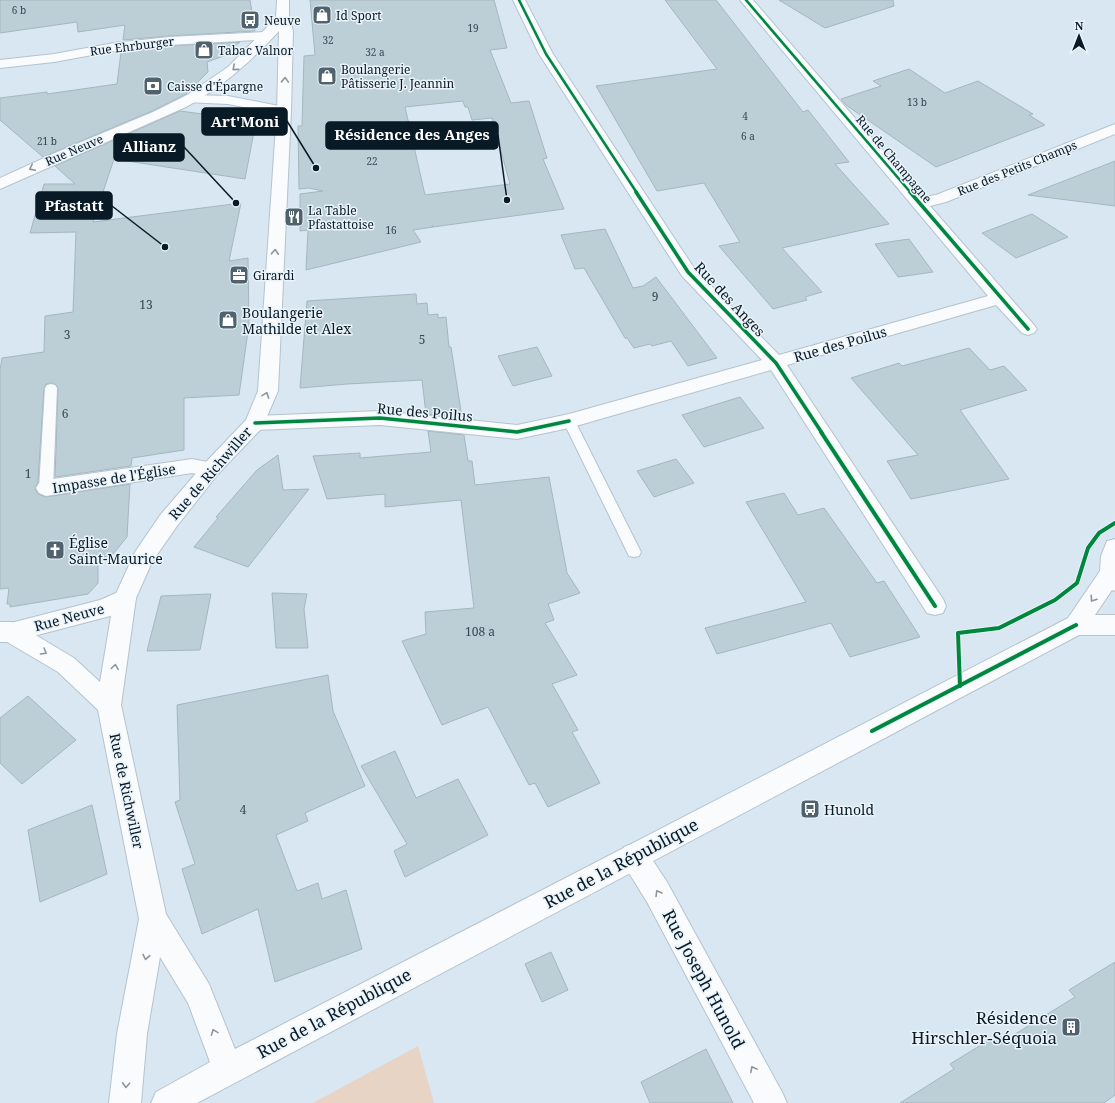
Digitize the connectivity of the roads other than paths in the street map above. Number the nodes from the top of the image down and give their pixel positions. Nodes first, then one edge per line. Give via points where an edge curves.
1 (283, 0) edge
2 (519, 0) edge
3 (746, 0) edge
4 (282, 20) junction
5 (266, 36) junction
6 (0, 64) edge
7 (190, 99) junction
8 (284, 111) junction
9 (1115, 129) edge
10 (0, 184) edge
11 (918, 203) junction
12 (1000, 298) junction
13 (1028, 329) dead end
14 (776, 363) junction
15 (51, 388) dead end
16 (568, 421) junction
17 (255, 423) junction
18 (211, 469) junction
19 (46, 488) joint
20 (1115, 547) edge
21 (634, 552) dead end
22 (1113, 577) edge
23 (125, 598) junction
24 (935, 606) dead end
25 (1076, 625) junction
26 (1115, 625) edge
27 (6, 632) edge
28 (109, 705) junction
29 (634, 856) junction
30 (154, 919) junction
31 (228, 1069) junction
32 (125, 1103) edge
33 (167, 1103) edge
34 (771, 1103) edge

1 - 4 street, Rue de Richwiller
2 - 14 street, Rue des Anges via 546,54 688,272
3 - 11 street, Rue de Champagne
4 - 5 street, Rue Neuve
8 -> 4 street, Rue de Richwiller via 286,31
5 - 6 street, Rue Ehrburger via 169,41
5 -> 7 street, Rue Neuve via 236,67
7 - 8 street via 228,100
7 -> 10 street, Rue Neuve via 33,167
17 -> 8 street, Rue de Richwiller via 268,391
9 - 11 street, Rue des Petits Champs via 940,199
11 - 12 street, Rue de Champagne
12 - 13 street, Rue de Champagne
12 - 14 street, Rue des Poilus
14 - 16 street, Rue des Poilus
14 - 24 street, Rue des Anges
15 - 19 lane, Impasse de l'Église
16 - 17 street, Rue des Poilus via 518,432 380,418
16 - 21 lane
17 - 18 street, Rue de Richwiller
18 - 19 street, Impasse de l'Église via 192,466
18 - 23 street, Rue de Richwiller via 169,520 143,558
20 - 22 street via 1111,556
22 -> 25 street, Rue de la République
23 - 27 street, Rue Neuve via 106,608
28 -> 23 street, Rue de Richwiller
25 - 26 street, Rue de la République
25 - 29 street, Rue de la République
27 -> 28 street, Rue Neuve via 66,665
28 - 30 street, Rue de Richwiller
29 - 31 street, Rue de la République
34 -> 29 street, Rue Joseph Hunold via 658,892
31 -> 30 street, Rue de Richwiller via 199,994
30 -> 32 street, Rue de Richwiller via 134,1024
31 - 33 street, Rue de la République

